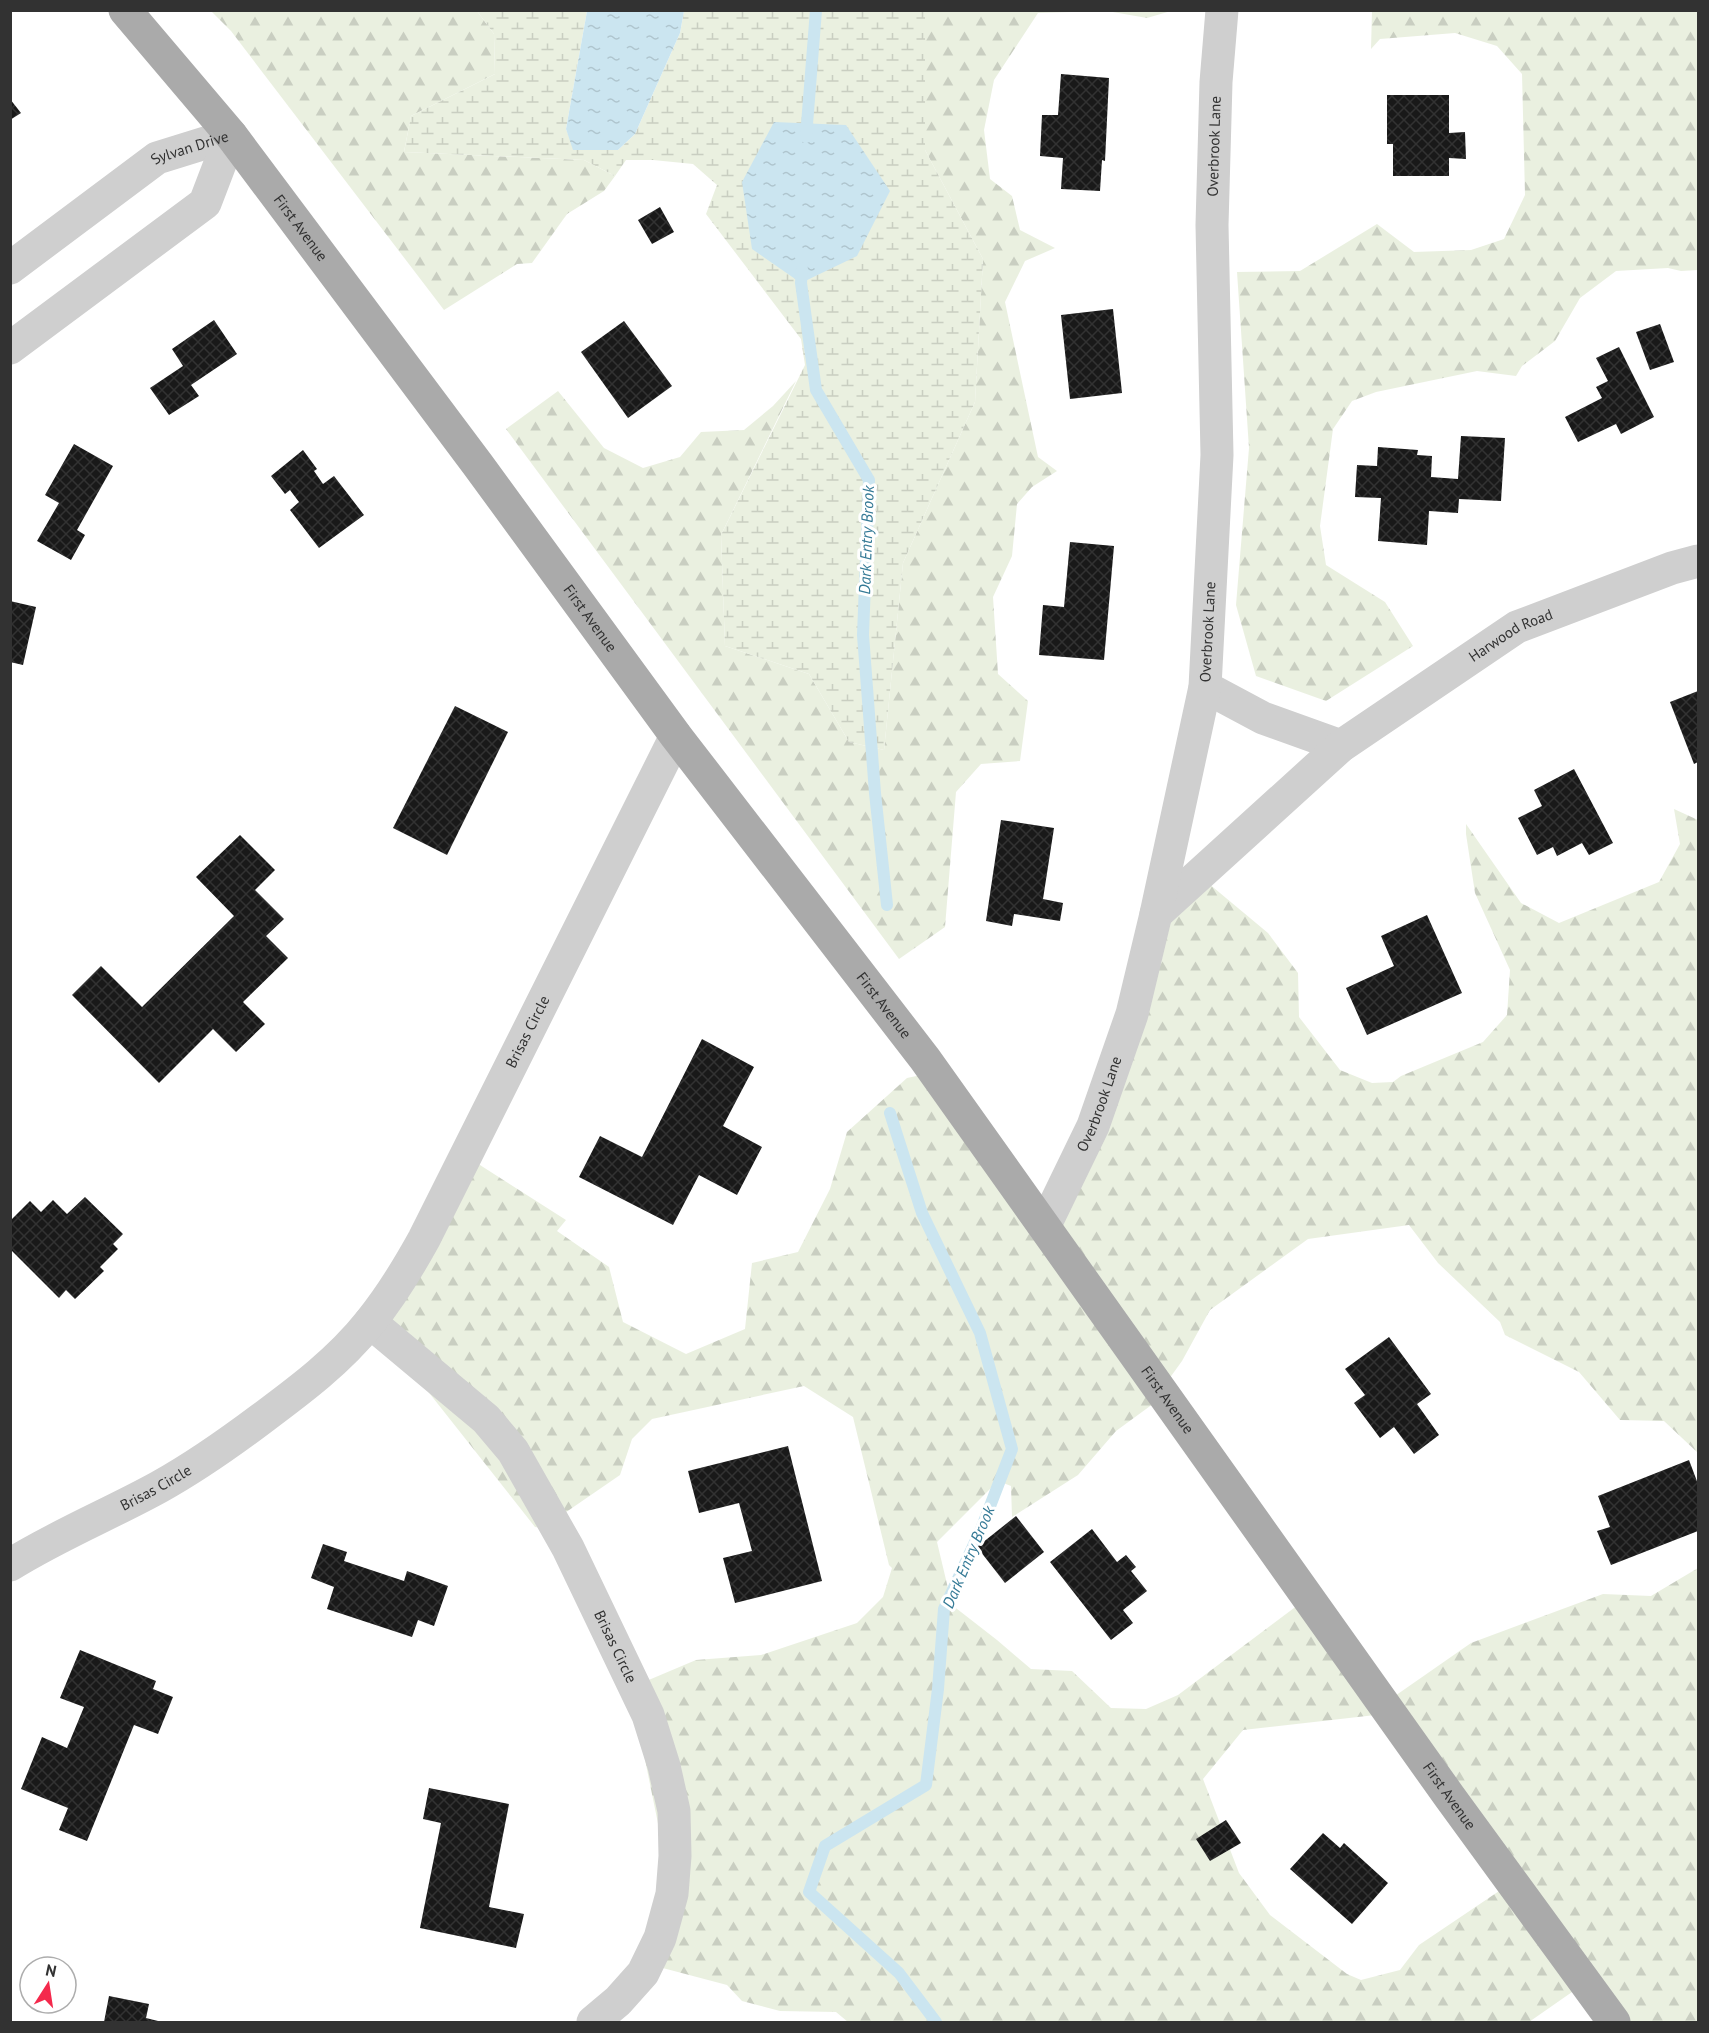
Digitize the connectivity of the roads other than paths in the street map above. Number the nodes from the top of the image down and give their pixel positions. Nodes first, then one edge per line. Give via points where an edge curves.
1 (125, 10) edge
2 (1222, 10) edge
3 (231, 135) junction
4 (10, 268) edge
5 (10, 348) edge
6 (1698, 561) edge
7 (1205, 687) junction
8 (676, 736) junction
9 (1341, 746) junction
10 (1156, 914) junction
11 (1044, 1227) junction
12 (370, 1322) junction
13 (10, 1565) edge
14 (593, 2022) edge
15 (1614, 2022) edge

1 - 3 main road, First Avenue
2 - 7 street, Overbrook Lane via 1212,225 1217,455
3 - 4 street, Sylvan Drive via 157,158
3 - 5 street, Sylvan Drive via 205,203
3 - 8 main road, First Avenue
6 - 9 street, Harwood Road via 1518,627
7 - 9 street via 1263,718
7 - 10 street, Overbrook Lane
8 - 11 main road, First Avenue via 925,1059
8 - 12 street, Brisas Circle via 424,1239
9 - 10 street, Harwood Road
10 - 11 street, Overbrook Lane via 1132,1014 1093,1126
11 - 15 main road, First Avenue
12 - 13 street, Brisas Circle via 328,1366 223,1447 160,1486
12 - 14 street, Brisas Circle via 486,1419 513,1451 568,1548 652,1725 674,1811 672,1894 660,1938 643,1973

